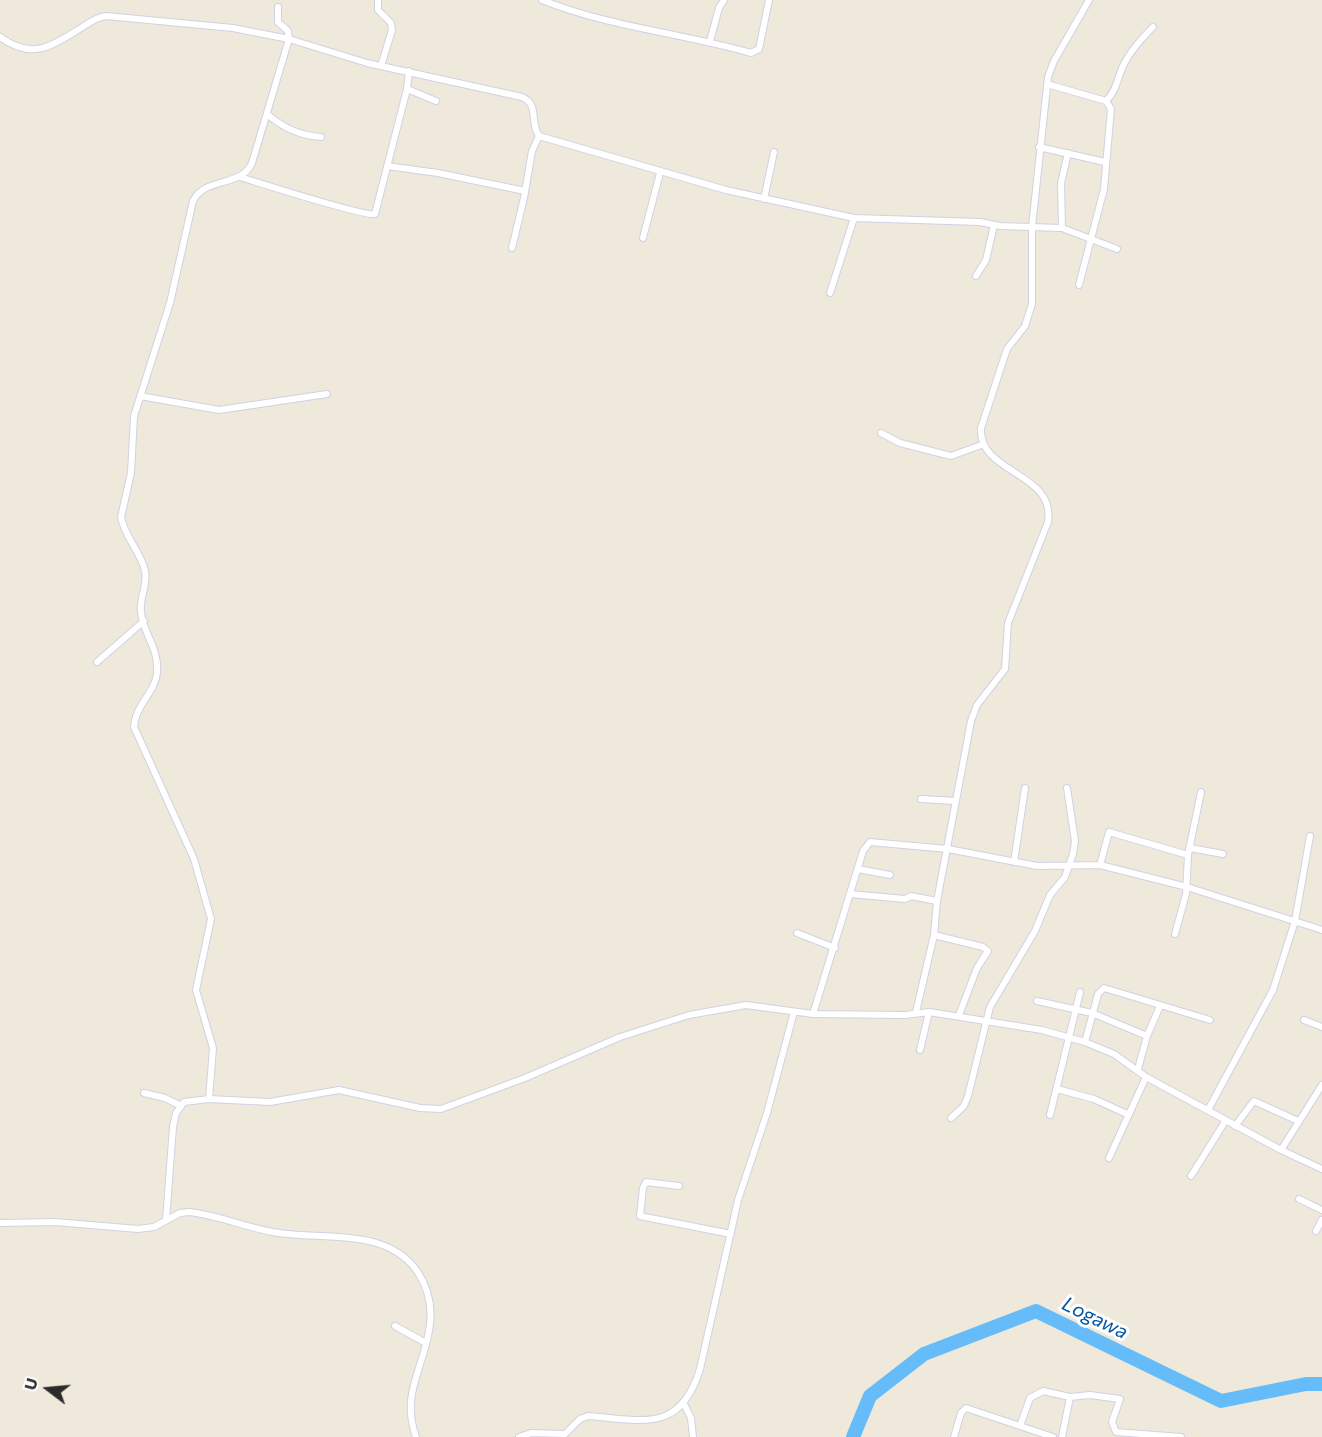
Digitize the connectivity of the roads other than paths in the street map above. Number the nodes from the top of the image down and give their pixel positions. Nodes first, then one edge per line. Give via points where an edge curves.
1 (378, 0) edge
2 (542, 0) edge
3 (724, 0) edge
4 (769, 0) edge
5 (1089, 0) edge
6 (278, 7) dead end
7 (1153, 27) dead end
8 (0, 37) edge
9 (289, 39) junction
10 (710, 41) junction
11 (381, 66) junction
12 (409, 71) junction
13 (1047, 84) junction
14 (407, 89) junction
15 (436, 101) dead end
16 (1106, 101) junction
17 (267, 114) junction
18 (538, 136) junction
19 (321, 137) dead end
20 (1039, 147) junction
21 (774, 152) dead end
22 (1068, 153) junction
23 (1105, 162) junction
24 (387, 166) junction
25 (660, 173) junction
26 (240, 177) junction
27 (525, 191) junction
28 (764, 199) junction
29 (854, 218) junction
30 (994, 225) junction
31 (1032, 227) junction
32 (1062, 228) junction
33 (643, 238) dead end
34 (1090, 239) junction
35 (512, 248) dead end
36 (1117, 249) dead end
37 (976, 276) dead end
38 (1078, 285) dead end
39 (830, 293) dead end
40 (327, 394) dead end
41 (141, 396) junction
42 (882, 433) dead end
43 (984, 444) junction
44 (144, 621) junction
45 (98, 662) dead end
46 (1025, 788) dead end
47 (1067, 788) dead end
48 (1201, 792) dead end
49 (921, 798) dead end
50 (956, 801) junction
51 (1310, 836) dead end
52 (948, 849) junction
53 (1189, 851) junction
54 (1223, 854) dead end
55 (1014, 862) junction
56 (1100, 865) junction
57 (1069, 867) junction
58 (858, 869) junction
59 (890, 875) dead end
60 (1187, 887) junction
61 (850, 894) junction
62 (938, 901) junction
63 (1295, 921) junction
64 (1322, 930) edge
65 (797, 933) dead end
66 (1175, 934) dead end
67 (934, 935) junction
68 (835, 948) junction
69 (1080, 992) dead end
70 (1037, 1001) dead end
71 (1160, 1006) junction
72 (1076, 1010) junction
73 (794, 1012) junction
74 (916, 1012) junction
75 (929, 1012) junction
76 (1092, 1013) junction
77 (813, 1014) junction
78 (959, 1015) junction
79 (985, 1019) junction
80 (1210, 1020) dead end
81 (1304, 1020) dead end
82 (1322, 1027) edge
83 (1069, 1036) junction
84 (1147, 1036) junction
85 (1085, 1042) junction
86 (920, 1050) dead end
87 (1138, 1069) junction
88 (1146, 1077) junction
89 (1322, 1085) edge
90 (1057, 1089) junction
91 (144, 1093) dead end
92 (209, 1099) junction
93 (181, 1106) junction
94 (1208, 1110) junction
95 (1127, 1114) junction
96 (1050, 1115) dead end
97 (951, 1118) dead end
98 (1227, 1120) junction
99 (1298, 1121) junction
100 (1235, 1126) junction
101 (1281, 1150) junction
102 (1109, 1158) dead end
103 (1322, 1169) edge
104 (1191, 1176) dead end
105 (679, 1186) dead end
106 (1299, 1198) dead end
107 (1322, 1210) edge
108 (166, 1220) junction
109 (1322, 1220) edge
110 (0, 1223) edge
111 (1316, 1231) dead end
112 (731, 1234) junction
113 (395, 1326) dead end
114 (426, 1343) junction
115 (1070, 1397) junction
116 (684, 1404) junction
117 (1020, 1426) junction
118 (416, 1437) edge
119 (519, 1437) edge
120 (693, 1437) edge
121 (954, 1437) edge
122 (1053, 1437) edge
123 (1062, 1437) edge
124 (1181, 1437) edge

1 - 11 street via 378,10 391,23 392,30
2 - 10 street via 593,18
3 - 10 street
4 - 10 street via 755,53
5 - 13 street via 1054,61
6 - 9 street via 278,22 288,31
7 - 16 street via 1124,63 1112,96
8 - 9 street via 18,49 36,51 106,16 233,28
9 - 11 street
9 - 17 street
11 - 12 street
12 - 14 street
12 - 18 street via 530,100
13 - 16 street
13 - 20 street
14 - 15 street
14 - 24 street
16 - 23 street via 1111,109
17 - 19 street via 278,124
17 - 26 street via 252,163
18 - 25 street
18 - 27 street
20 - 22 street
20 - 31 street
21 - 28 street
22 - 23 street
22 - 32 street via 1061,183
23 - 34 street via 1104,189
24 - 26 street via 376,212 370,216
24 - 27 street via 438,172
25 - 28 street
25 - 33 street
26 - 41 street via 211,185 193,201 170,303
27 - 35 street
28 - 29 street
29 - 30 street
29 - 39 street
30 - 31 street
30 - 37 street via 986,260
31 - 32 street
31 - 43 street via 1030,317 1005,356 981,428
32 - 34 street
34 - 36 street
34 - 38 street
40 - 41 street via 219,410
41 - 44 street via 132,422 131,473 121,517 146,573 141,609
42 - 43 street via 900,443 951,456
43 - 50 street via 998,462 1037,487 1050,513 1008,623 1005,669 977,705 971,721
44 - 45 street
44 - 92 street via 157,652 157,675 135,714 134,727 194,859 211,919 196,990 213,1048
46 - 55 street
47 - 57 street via 1075,840
48 - 53 street
49 - 50 street
50 - 52 street
51 - 63 street
52 - 55 street
52 - 58 street via 870,842
52 - 62 street
53 - 54 street
53 - 56 street via 1109,832
53 - 60 street
55 - 57 street
56 - 57 street
56 - 60 street
57 - 79 street via 1050,895 1035,931
58 - 59 street
58 - 61 street
60 - 63 street
60 - 66 street
61 - 62 street via 905,899 916,896
61 - 68 street
62 - 67 street
63 - 64 street
63 - 94 street via 1273,990
65 - 68 street
67 - 74 street
67 - 78 street via 988,951
68 - 77 street
69 - 72 street
70 - 72 street
71 - 76 street via 1104,988
71 - 80 street
71 - 84 street
72 - 76 street
72 - 83 street
73 - 77 street
73 - 92 street via 746,1005 667,1020 441,1109 339,1090 270,1102
73 - 112 street
74 - 75 street
74 - 77 street
75 - 78 street
75 - 86 street
76 - 84 street
76 - 85 street
78 - 79 street
79 - 83 street
79 - 97 street via 968,1096
81 - 82 street
83 - 85 street
83 - 90 street
84 - 87 street
85 - 87 street
87 - 88 street
88 - 94 street
88 - 95 street
89 - 99 street
90 - 95 street via 1094,1099
90 - 96 street
91 - 93 street
92 - 93 street via 184,1102
93 - 108 street via 173,1128
94 - 98 street
95 - 102 street
98 - 100 street
98 - 104 street
99 - 100 street via 1254,1101
99 - 101 street
100 - 101 street
101 - 103 street
105 - 112 street via 646,1182 640,1215
106 - 107 street
108 - 110 street via 138,1229 55,1221
108 - 114 street via 180,1213 197,1213 273,1232 356,1239 396,1250 411,1262 425,1282 430,1304
109 - 111 street
112 - 116 street via 700,1369
113 - 114 street
114 - 118 street via 410,1401
115 - 117 street via 1043,1391 1032,1395
115 - 123 street
115 - 124 street via 1089,1395 1120,1400 1112,1422 1116,1432
116 - 119 street via 675,1412 646,1420 588,1416 565,1434 531,1433
116 - 120 street via 691,1418
117 - 121 street via 966,1408
117 - 122 street

